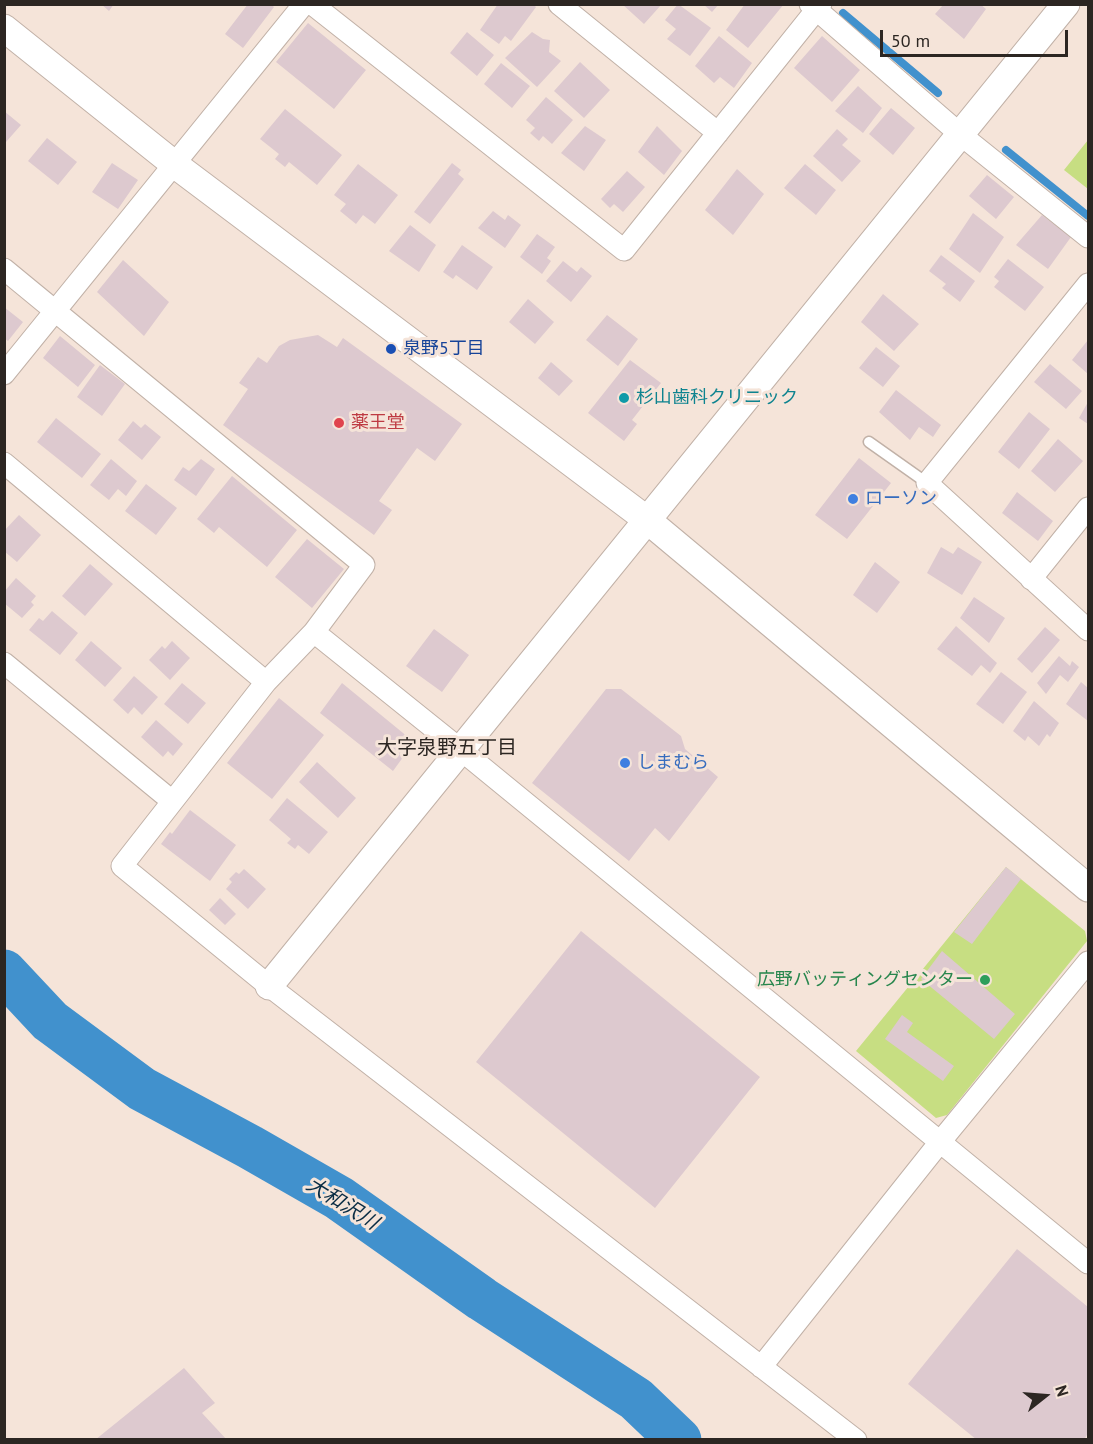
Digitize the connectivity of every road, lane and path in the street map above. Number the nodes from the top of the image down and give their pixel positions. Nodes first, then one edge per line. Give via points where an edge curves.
1 (304, 4) edge
2 (312, 4) edge
3 (559, 4) edge
4 (1066, 4) edge
5 (816, 6) edge
6 (4, 28) edge
7 (718, 133) junction
8 (961, 135) junction
9 (174, 164) junction
10 (1089, 237) edge
11 (4, 269) edge
12 (1089, 284) edge
13 (56, 312) junction
14 (4, 374) edge
15 (868, 442) dead end
16 (4, 463) edge
17 (927, 483) junction
18 (1089, 508) edge
19 (646, 519) junction
20 (1031, 579) junction
21 (1089, 630) edge
22 (314, 632) junction
23 (4, 663) edge
24 (266, 682) junction
25 (461, 750) junction
26 (172, 801) junction
27 (1089, 888) edge
28 (1089, 962) edge
29 (269, 986) junction
30 (940, 1142) junction
31 (1089, 1263) edge
32 (761, 1367) junction
33 (856, 1440) edge

1 - 9 street
2 - 7 street via 624,250
3 - 7 street
4 - 8 street
5 - 7 street
5 - 8 street
6 - 9 street
8 - 10 street
8 - 19 street
9 - 13 street
9 - 19 street
11 - 13 street
12 - 17 street
13 - 14 street
13 - 22 street via 364,565
15 - 17 lane
16 - 24 street
17 - 20 street
18 - 20 street
19 - 25 street
19 - 27 street
20 - 21 street
22 - 24 street
22 - 25 street
23 - 26 street
24 - 26 street
25 - 29 street
25 - 30 street
26 - 29 street via 122,866
28 - 30 street
29 - 32 street
30 - 31 street
30 - 32 street
32 - 33 street

